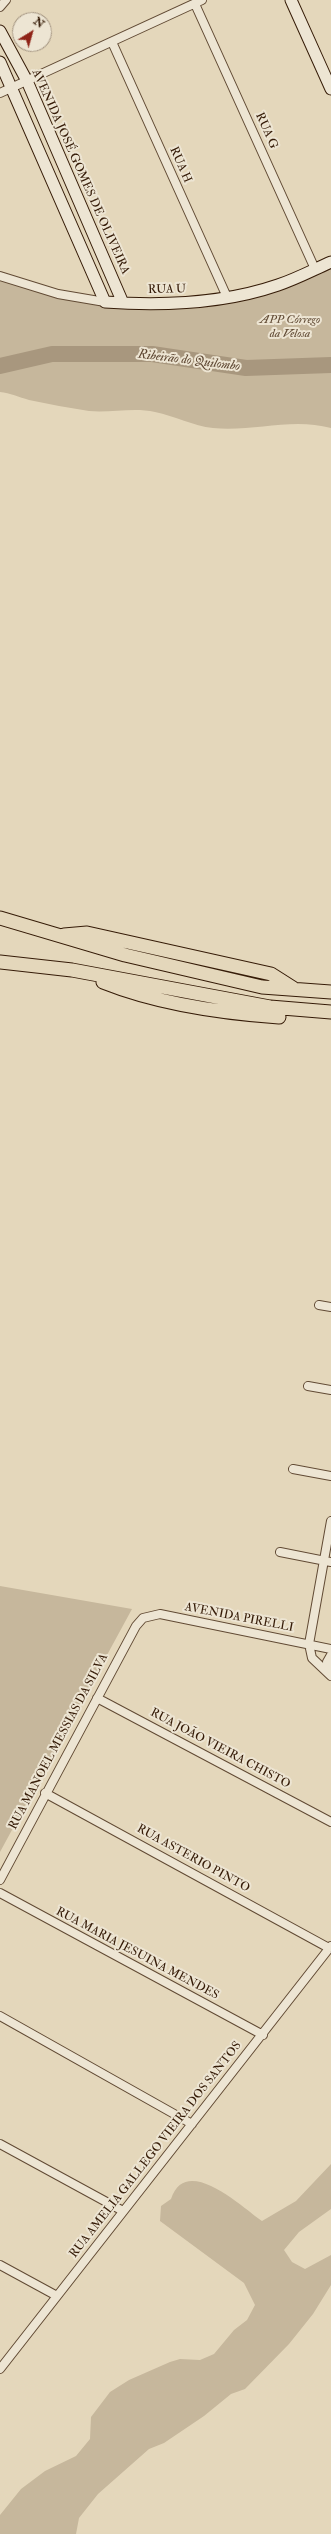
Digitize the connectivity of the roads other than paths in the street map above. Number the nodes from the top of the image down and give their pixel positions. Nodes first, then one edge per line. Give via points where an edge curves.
1 (6, 0) edge
2 (292, 0) edge
3 (198, 2) edge
4 (0, 7) edge
5 (0, 31) edge
6 (112, 42) junction
7 (0, 62) edge
8 (27, 81) junction
9 (12, 88) junction
10 (331, 89) edge
11 (0, 93) edge
12 (331, 262) edge
13 (315, 269) junction
14 (0, 276) edge
15 (227, 297) junction
16 (105, 302) junction
17 (123, 303) junction
18 (0, 918) edge
19 (0, 962) edge
20 (72, 970) junction
21 (331, 992) edge
22 (331, 1012) edge
23 (331, 1019) edge
24 (319, 1305) dead end
25 (331, 1307) edge
26 (308, 1386) dead end
27 (331, 1390) edge
28 (293, 1469) dead end
29 (331, 1476) edge
30 (331, 1521) edge
31 (280, 1552) dead end
32 (328, 1562) edge
33 (143, 1618) joint
34 (309, 1644) junction
35 (331, 1649) edge
36 (331, 1655) edge
37 (330, 1674) edge
38 (97, 1698) junction
39 (45, 1793) junction
40 (331, 1822) edge
41 (0, 1880) edge
42 (0, 1893) edge
43 (330, 1947) edge
44 (0, 2016) edge
45 (263, 2035) junction
46 (192, 2124) junction
47 (0, 2144) edge
48 (123, 2211) junction
49 (0, 2265) edge
50 (57, 2296) junction
51 (0, 2369) edge

1 - 4 street
2 - 10 street
3 - 6 street
3 - 13 street, RUA G
5 - 8 street, AVENIDA JOSÉ GOMES DE OLIVEIRA
6 - 8 street
6 - 15 street, RUA H
7 - 9 street
8 - 9 street
8 - 17 street, AVENIDA JOSÉ GOMES DE OLIVEIRA
9 - 11 street
9 - 16 street
12 - 13 street, RUA U
13 - 15 street, RUA U via 278,285
14 - 16 street, RUA U via 58,294
15 - 17 street, RUA U via 182,304
16 - 17 street, RUA U
18 - 21 main road via 125,955 262,987
19 - 20 main road
20 - 22 main road via 270,1007
20 - 23 main road via 129,993 228,1012
24 - 25 street
26 - 27 street
28 - 29 street
30 - 32 street
31 - 32 street
32 - 34 street
33 - 34 street, AVENIDA PIRELLI via 160,1614
33 - 38 street, RUA MANOEL MESSIAS DA SILVA via 136,1626
34 - 35 street, AVENIDA PIRELLI
34 - 37 street via 312,1658
36 - 37 street via 327,1662
38 - 39 street, RUA MANOEL MESSIAS DA SILVA
38 - 40 street, RUA JOÃO VIEIRA CHISTO
39 - 41 street, RUA MANOEL MESSIAS DA SILVA
39 - 43 street, RUA ASTERIO PINTO
42 - 45 street, RUA MARIA JESUINA MENDES
43 - 45 street, RUA AMELIA GALLEGO VIEIRA DOS SANTOS
44 - 46 street
45 - 46 street, RUA AMELIA GALLEGO VIEIRA DOS SANTOS
46 - 48 street, RUA AMELIA GALLEGO VIEIRA DOS SANTOS
47 - 48 street
48 - 50 street, RUA AMELIA GALLEGO VIEIRA DOS SANTOS
49 - 50 street
50 - 51 street, RUA AMELIA GALLEGO VIEIRA DOS SANTOS

